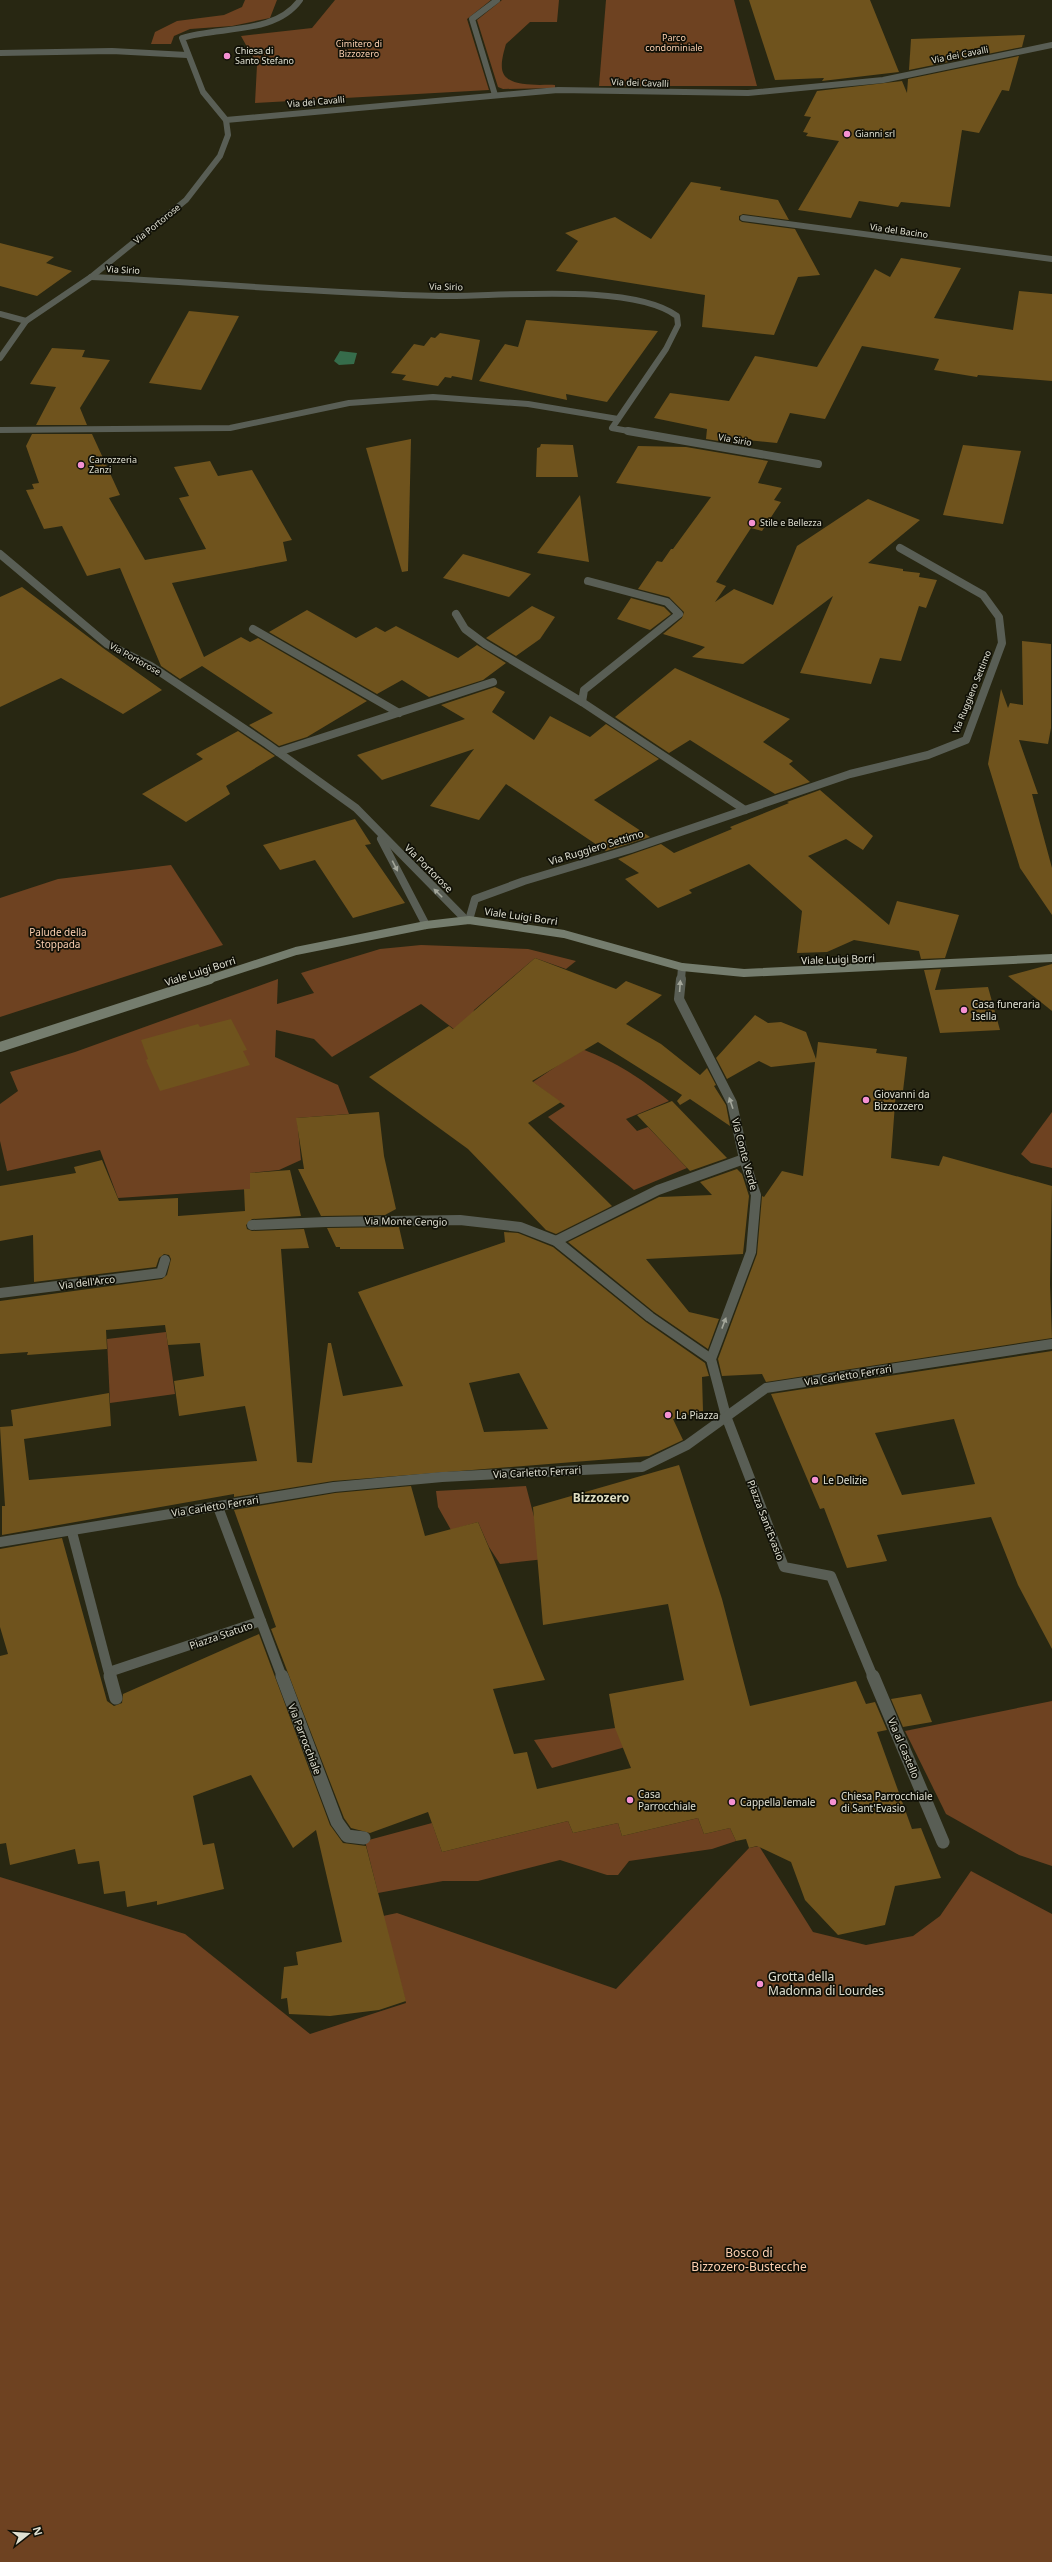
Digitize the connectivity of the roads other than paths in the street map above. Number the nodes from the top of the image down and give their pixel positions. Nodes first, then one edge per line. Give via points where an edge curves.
1 (300, 0) edge
2 (497, 0) edge
3 (1052, 45) edge
4 (0, 53) edge
5 (187, 55) junction
6 (495, 95) junction
7 (226, 120) junction
8 (743, 218) dead end
9 (1052, 259) edge
10 (91, 277) junction
11 (0, 314) edge
12 (26, 321) junction
13 (0, 358) edge
14 (618, 419) junction
15 (0, 430) edge
16 (818, 464) dead end
17 (900, 548) dead end
18 (0, 554) edge
19 (588, 581) dead end
20 (456, 614) dead end
21 (253, 629) dead end
22 (493, 682) dead end
23 (582, 702) junction
24 (399, 713) junction
25 (278, 752) junction
26 (744, 810) junction
27 (377, 832) junction
28 (467, 920) junction
29 (426, 926) junction
30 (1052, 958) edge
31 (682, 967) junction
32 (0, 1047) edge
33 (744, 1159) junction
34 (252, 1225) dead end
35 (556, 1241) junction
36 (165, 1260) dead end
37 (0, 1293) edge
38 (1052, 1344) edge
39 (711, 1359) junction
40 (726, 1416) junction
41 (218, 1507) junction
42 (72, 1532) junction
43 (0, 1542) edge
44 (261, 1621) junction
45 (864, 1655) joint
46 (109, 1672) junction
47 (116, 1698) dead end
48 (364, 1838) dead end
49 (943, 1842) dead end

1 - 5 street via 290,12 275,19 232,29 195,32 182,38
2 - 6 street via 472,19
3 - 6 street, Via dei Cavalli via 883,80 748,93 558,90
4 - 5 street via 112,51
5 - 7 street via 203,92
6 - 7 street, Via dei Cavalli
7 - 10 street, Via Portorose via 228,135 220,156 186,200
8 - 9 street, Via del Bacino
10 - 12 street, Via Portorose
10 - 14 street, Via Sirio via 439,296 575,294 631,300 666,308 677,316 678,325 666,349
11 - 12 street
12 - 13 street, Via Portorose
14 - 15 street via 528,404 433,397 349,403 230,428
14 - 16 street, Via Sirio via 612,428
17 - 26 street, Via Ruggiero Settimo via 983,595 999,617 1002,643 966,740 928,755 850,774
18 - 25 street, Via Portorose via 107,644 151,666
19 - 23 street via 668,602 680,614 584,690
20 - 23 street via 465,629 485,644
21 - 24 street
22 - 24 street
23 - 26 street
24 - 25 street
25 - 27 street, Via Portorose via 356,808
26 - 28 street, Via Ruggiero Settimo via 631,849 524,880 475,899
28 -> 27 street, Via Portorose
27 -> 29 street, Via Portorose
28 - 29 main road, Viale Luigi Borri
28 - 31 main road, Viale Luigi Borri via 564,934
29 - 32 main road, Viale Luigi Borri via 296,951
30 - 31 main road, Viale Luigi Borri via 744,973
33 -> 31 street, Via Conte Verde via 732,1102 679,999
33 - 35 street via 658,1190
39 -> 33 street, Via Conte Verde via 751,1252 756,1195
34 - 35 street, Via Monte Cengio via 303,1220 504,1223 539,1231
35 - 39 street, Via Monte Cengio via 650,1317
36 - 37 street, Via dell'Arco via 161,1273
38 - 40 street, Via Carletto Ferrari via 766,1388
39 - 40 street
40 - 41 street, Via Carletto Ferrari via 687,1445 642,1467 396,1481 334,1487
40 - 45 street, Piazza Sant'Evasio via 784,1567 831,1576
41 - 42 street, Via Carletto Ferrari
41 - 44 street, Piazza Statuto
42 - 43 street, Via Carletto Ferrari
42 - 46 street
44 - 46 street, Piazza Statuto
44 - 48 street, Via Parrocchiale via 337,1822 344,1836 352,1839
45 - 49 street, Via al Castello
46 - 47 street

